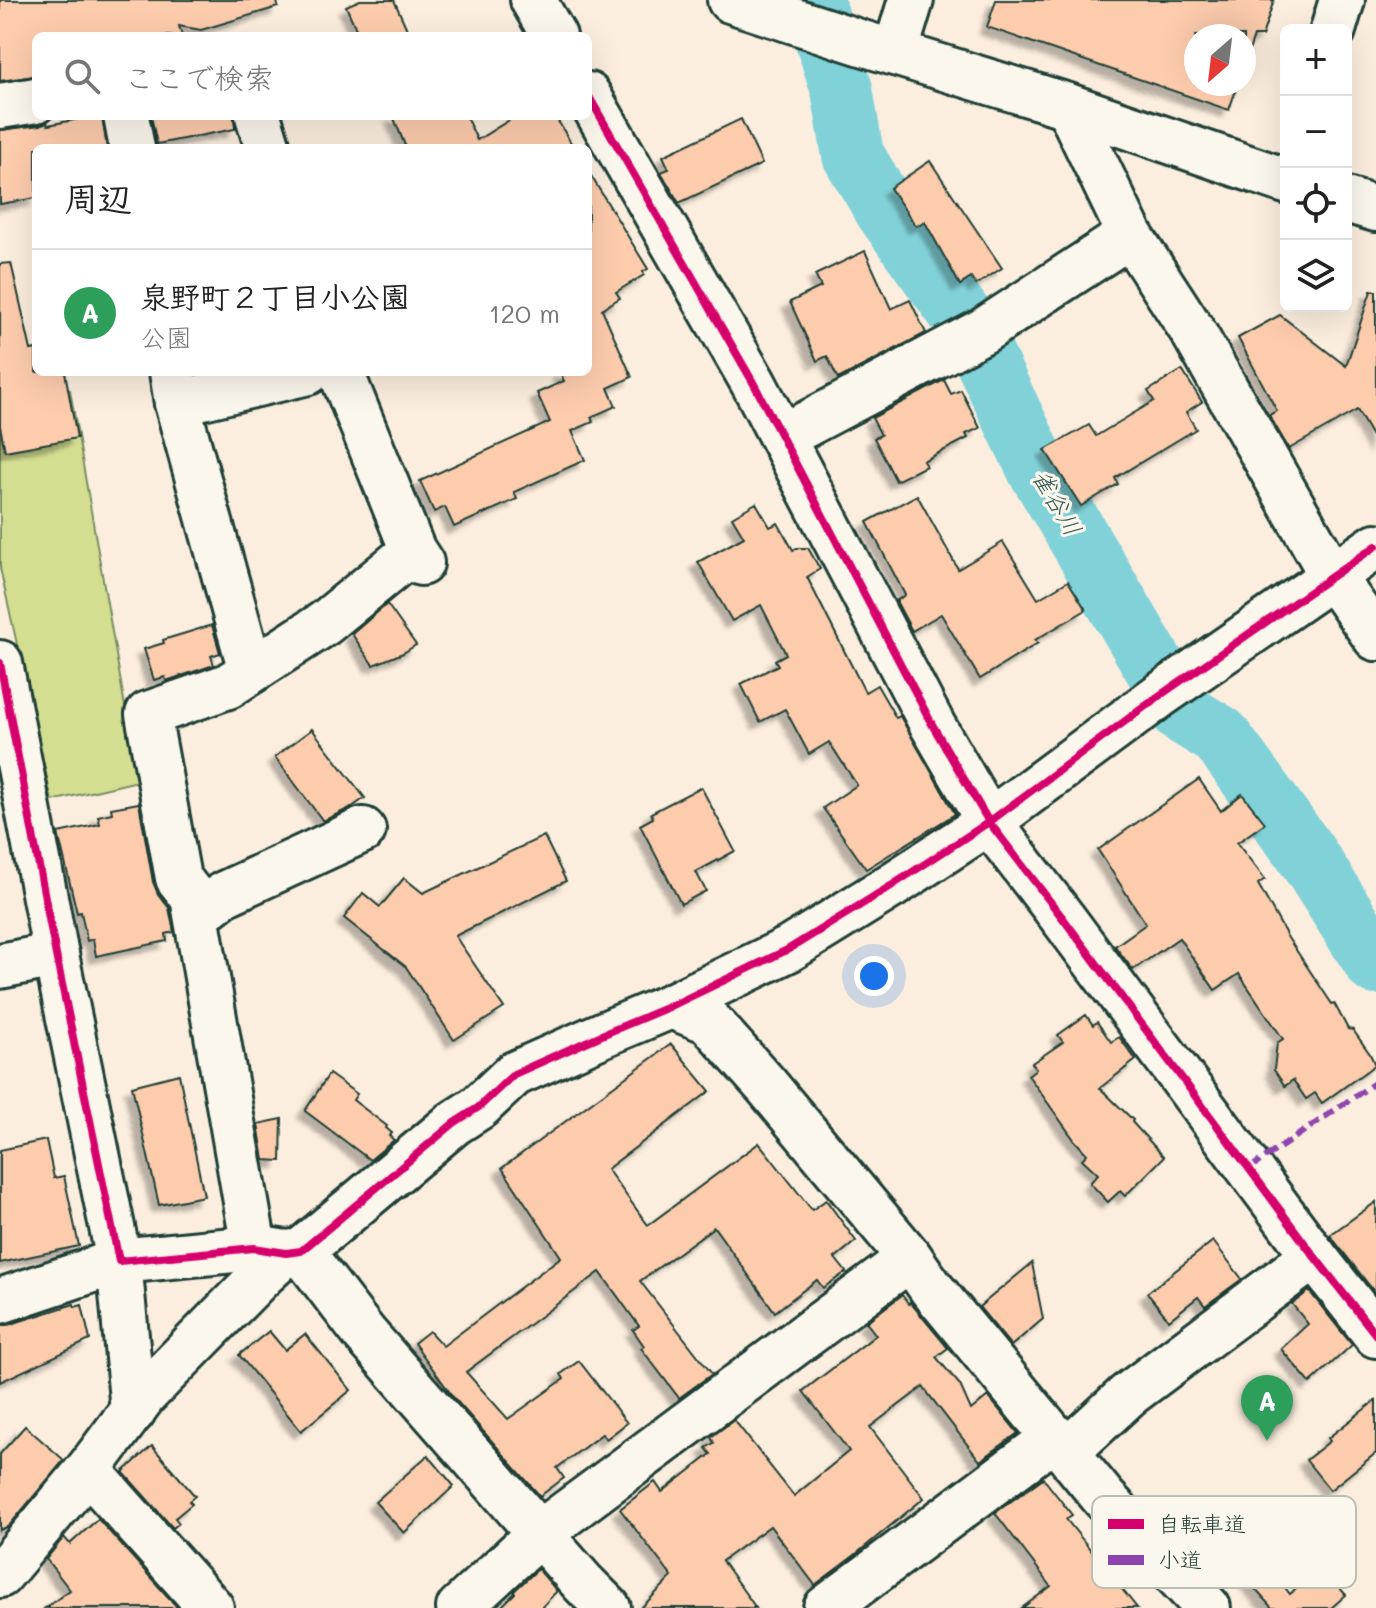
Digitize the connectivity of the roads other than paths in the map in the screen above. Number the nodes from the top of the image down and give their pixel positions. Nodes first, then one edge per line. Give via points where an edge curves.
1 (533, 0) edge
2 (730, 0) edge
3 (911, 0) edge
4 (1342, 0) edge
5 (1335, 24) edge
6 (552, 32) edge
7 (877, 48) junction
8 (32, 101) edge
9 (592, 102) edge
10 (0, 106) edge
11 (1068, 106) junction
12 (127, 120) edge
13 (259, 120) edge
14 (131, 144) edge
15 (267, 144) edge
16 (1280, 179) edge
17 (1352, 202) edge
18 (1376, 209) edge
19 (1130, 235) junction
20 (275, 376) edge
21 (343, 376) edge
22 (175, 388) edge
23 (782, 437) junction
24 (1376, 546) edge
25 (1333, 577) junction
26 (1376, 638) edge
27 (0, 663) edge
28 (251, 671) junction
29 (6, 727) edge
30 (989, 822) junction
31 (363, 830) dead end
32 (210, 905) dead end
33 (56, 955) junction
34 (0, 966) edge
35 (671, 1006) junction
36 (281, 1251) junction
37 (1314, 1256) junction
38 (910, 1258) junction
39 (119, 1261) junction
40 (0, 1301) edge
41 (1376, 1335) edge
42 (133, 1411) junction
43 (1060, 1444) junction
44 (88, 1470) junction
45 (1102, 1496) edge
46 (540, 1533) junction
47 (0, 1575) edge
48 (1189, 1588) edge
49 (211, 1608) edge
50 (459, 1608) edge
51 (608, 1608) edge
52 (826, 1608) edge
53 (1208, 1608) edge

1 - 6 street
2 - 7 street
3 - 7 street
4 - 5 street
7 - 11 street
8 - 10 street
9 - 23 street
11 - 16 street
11 - 19 street
12 - 14 street
13 - 15 street
17 - 18 street
19 - 23 street via 971,337
19 - 25 street via 1195,335
20 - 22 street
21 - 28 street via 417,557
22 - 28 street
23 - 30 street
24 - 25 street
25 - 26 street
25 - 30 street
27 - 29 street
28 - 36 street via 228,686 148,714 178,878 193,897
29 - 33 street
30 - 35 street via 789,949
30 - 37 street
31 - 32 street
33 - 34 street
33 - 39 street
35 - 36 street via 514,1074 479,1107
35 - 38 street via 709,1021
36 - 39 street
36 - 42 street
36 - 46 street via 364,1333
37 - 41 street
37 - 43 street
38 - 43 street
38 - 46 street
39 - 40 street
39 - 42 street
42 - 44 street
43 - 45 street
43 - 52 street
44 - 47 street
44 - 49 street
46 - 50 street
46 - 51 street
48 - 53 street

